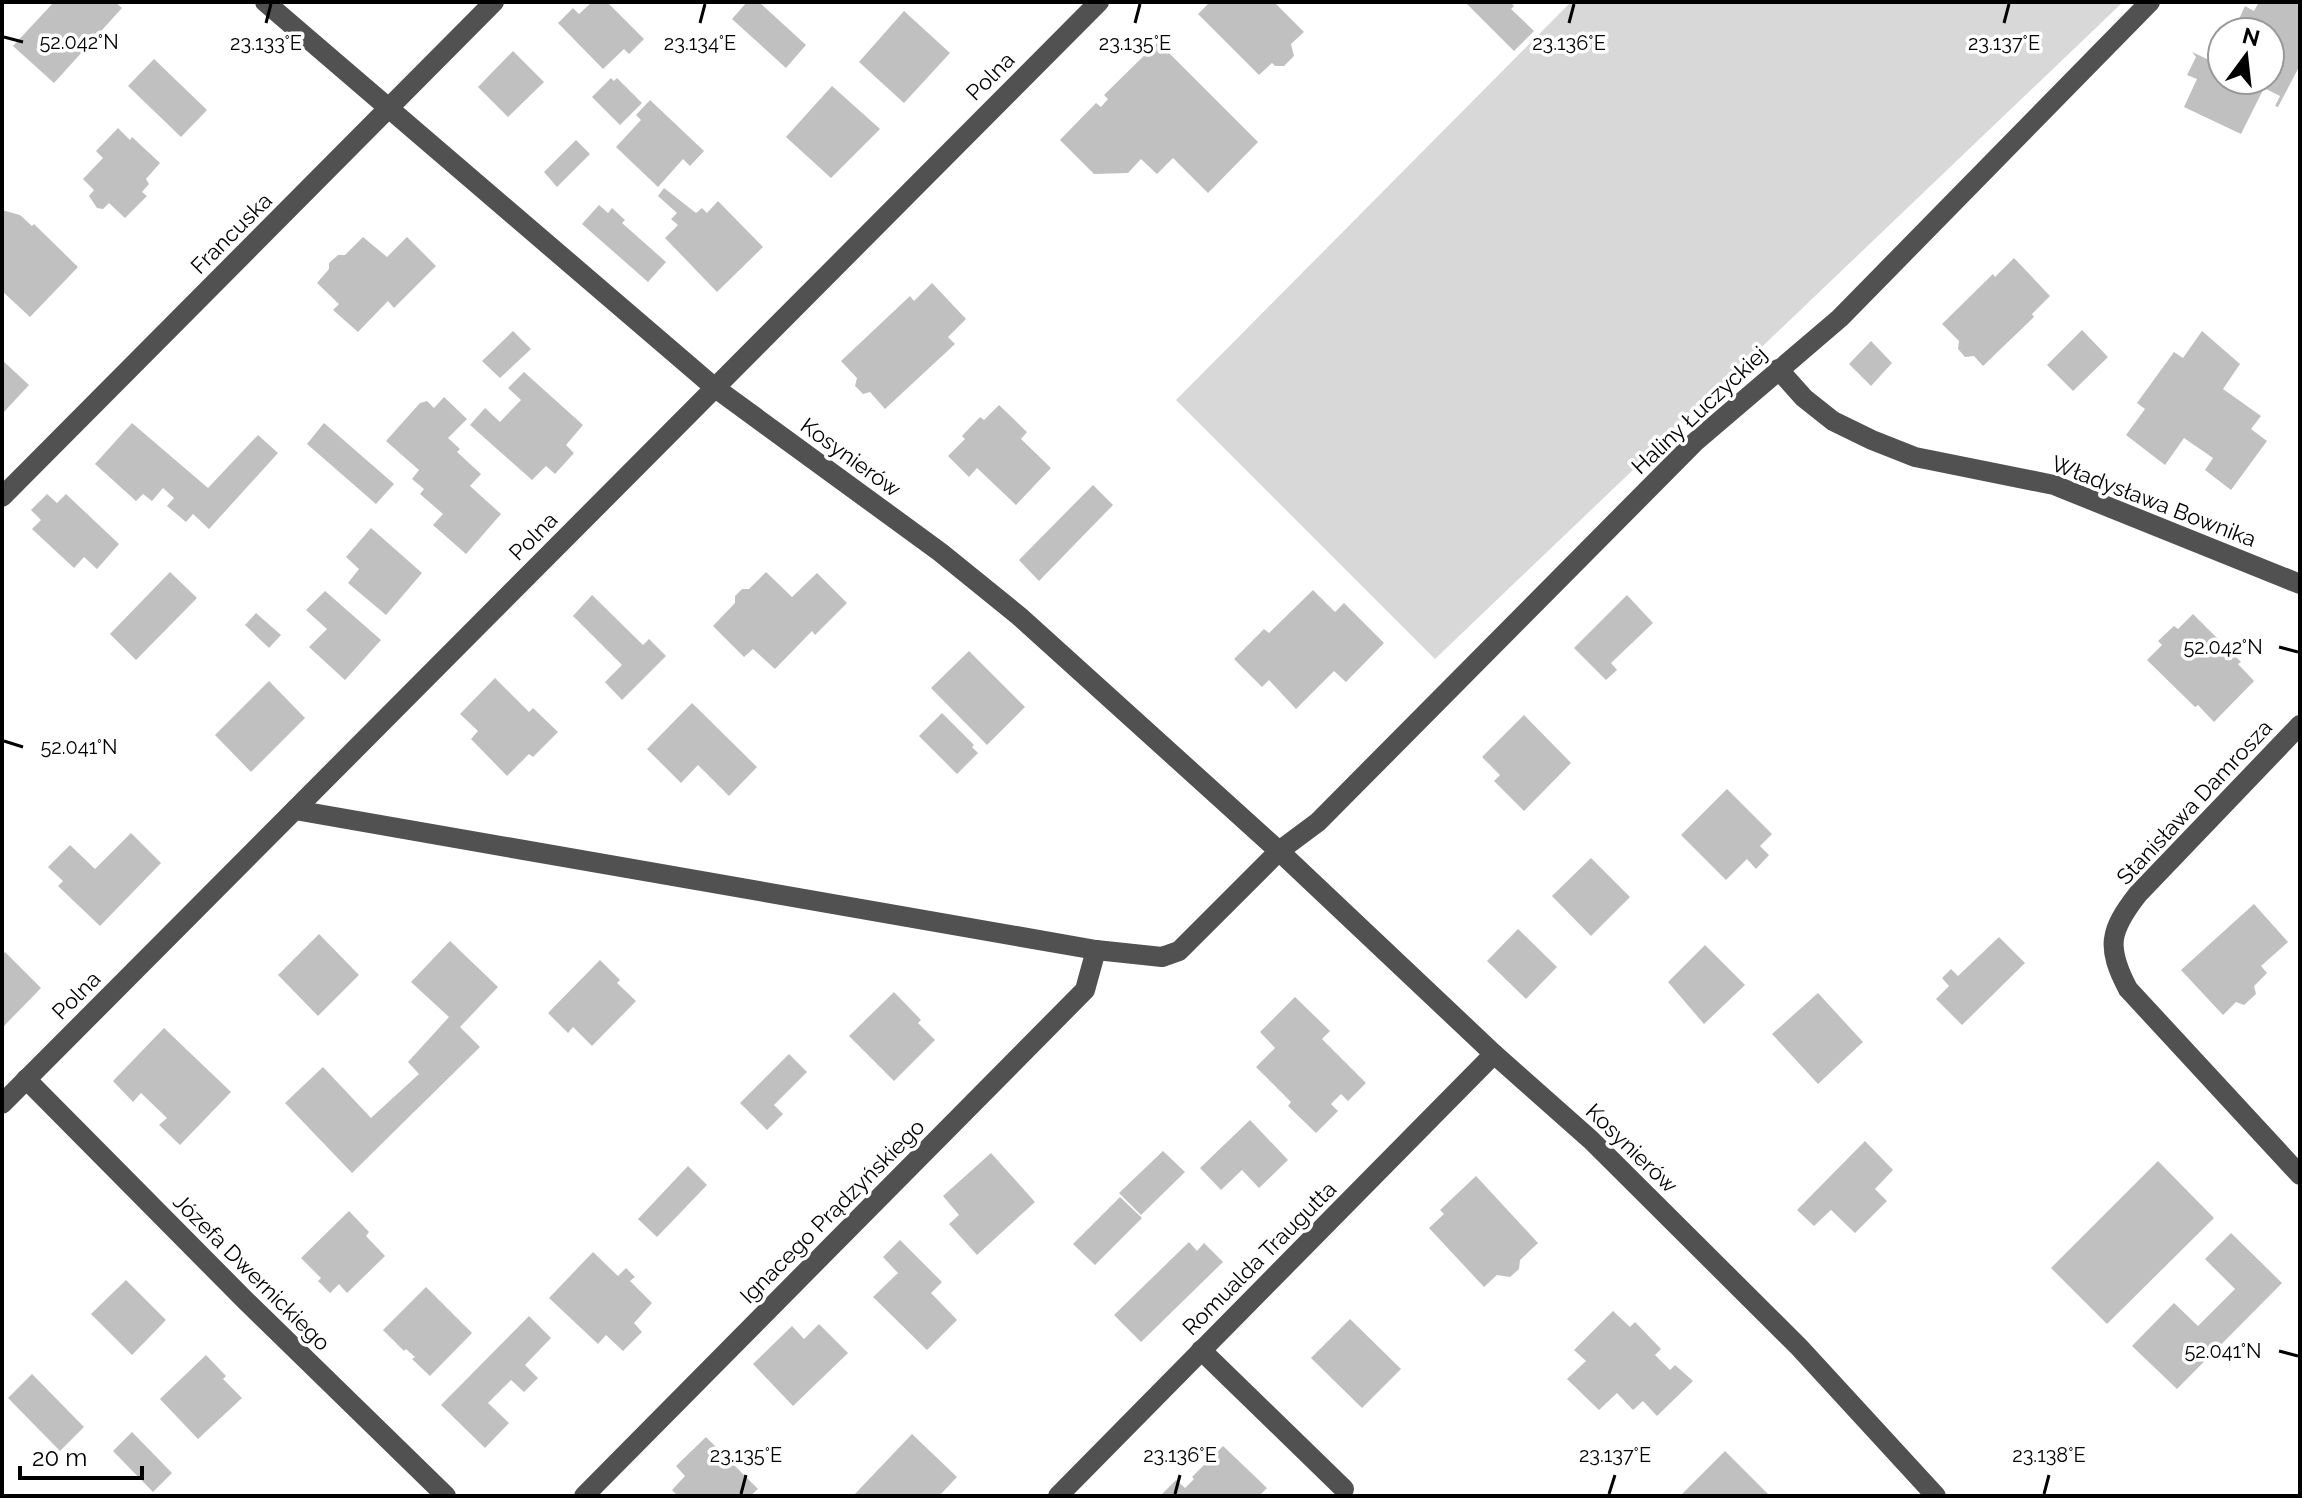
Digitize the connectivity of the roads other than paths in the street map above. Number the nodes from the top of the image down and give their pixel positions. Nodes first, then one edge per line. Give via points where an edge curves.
1 (265, 2) edge
2 (494, 2) edge
3 (1099, 2) edge
4 (2150, 2) edge
5 (390, 107) junction
6 (1778, 369) junction
7 (714, 387) junction
8 (2, 497) edge
9 (2300, 584) edge
10 (2300, 725) edge
11 (295, 810) junction
12 (1279, 851) junction
13 (1096, 950) junction
14 (1494, 1054) junction
15 (26, 1079) junction
16 (2, 1104) edge
17 (2300, 1175) edge
18 (1201, 1350) junction
19 (1344, 1489) dead end
20 (446, 1496) edge
21 (584, 1496) edge
22 (1058, 1496) edge
23 (1936, 1496) edge

1 - 5 street, Kosynierów
2 - 5 street, Francuska
3 - 7 street, Polna
4 - 6 street, Haliny Łuczyckiej via 1840,318
5 - 7 street, Kosynierów
5 - 8 street, Francuska
6 - 9 street, Władysława Bownika via 1833,421 1872,440 1915,457 2054,485
6 - 12 street, Haliny Łuczyckiej via 1695,442 1318,822
7 - 11 street, Polna
7 - 12 street, Kosynierów via 940,552
10 - 17 street, Stanisława Damrosza via 2138,894 2114,933 2114,962 2128,989
11 - 13 street
11 - 15 street, Polna
12 - 13 street via 1179,951 1162,957
12 - 14 street, Kosynierów
13 - 21 street, Ignacego Prądzyńskiego via 1085,990
14 - 18 street, Romualda Traugutta
14 - 23 street, Kosynierów via 1591,1140 1788,1336
15 - 16 street, Polna
15 - 20 street, Józefa Dwernickiego
18 - 19 street
18 - 22 street, Romualda Traugutta

